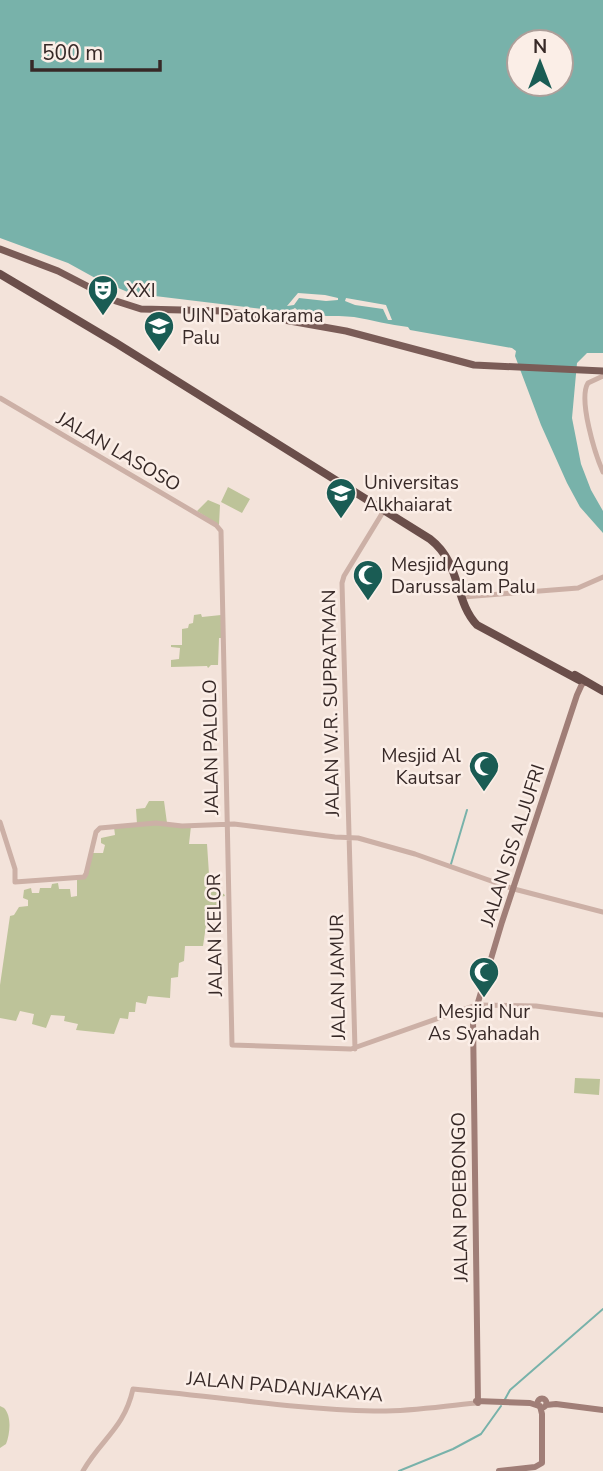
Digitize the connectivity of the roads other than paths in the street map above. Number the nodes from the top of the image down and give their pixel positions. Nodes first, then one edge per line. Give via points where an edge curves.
1 (0, 249) edge
2 (0, 275) edge
3 (603, 374) edge
4 (0, 398) edge
5 (282, 448) junction
6 (603, 472) edge
7 (383, 512) junction
8 (221, 531) joint
9 (603, 578) edge
10 (462, 596) junction
11 (584, 681) junction
12 (603, 691) edge
13 (0, 822) edge
14 (227, 824) junction
15 (349, 837) junction
16 (514, 889) junction
17 (351, 904) joint
18 (603, 912) edge
19 (476, 1005) junction
20 (603, 1015) edge
21 (355, 1049) junction
22 (477, 1403) junction
23 (542, 1405) junction
24 (603, 1410) edge
25 (83, 1471) edge
26 (499, 1471) edge

1 - 3 main road via 128,306 244,313 346,331 474,365
2 - 5 highway
3 - 6 street via 584,389
4 - 8 street, JALAN LASOSO
5 - 7 highway
5 - 10 highway via 438,545 449,560
7 - 10 highway via 438,547
7 - 15 street, JALAN W.R. SUPRATMAN via 343,580
8 - 14 street, JALAN PALOLO
9 - 10 street via 578,588
10 - 11 highway via 470,617 483,630
11 - 12 highway
11 - 16 main road, JALAN SIS ALJUFRI
13 - 14 street via 15,882 84,877 100,828
14 - 15 street
14 - 21 street, JALAN KELOR via 232,1045
15 - 16 street
15 - 17 street, JALAN W.R. SUPRATMAN
16 - 18 street
16 - 19 main road, JALAN SIS ALJUFRI
17 - 21 street, JALAN JAMUR
19 - 20 street via 536,1006
19 - 21 street
19 - 22 main road, JALAN POEBONGO
22 - 23 main road
22 - 25 street, JALAN PADANJAKAYA via 372,1411 133,1389 126,1413
23 - 24 main road
23 - 26 main road via 541,1465

